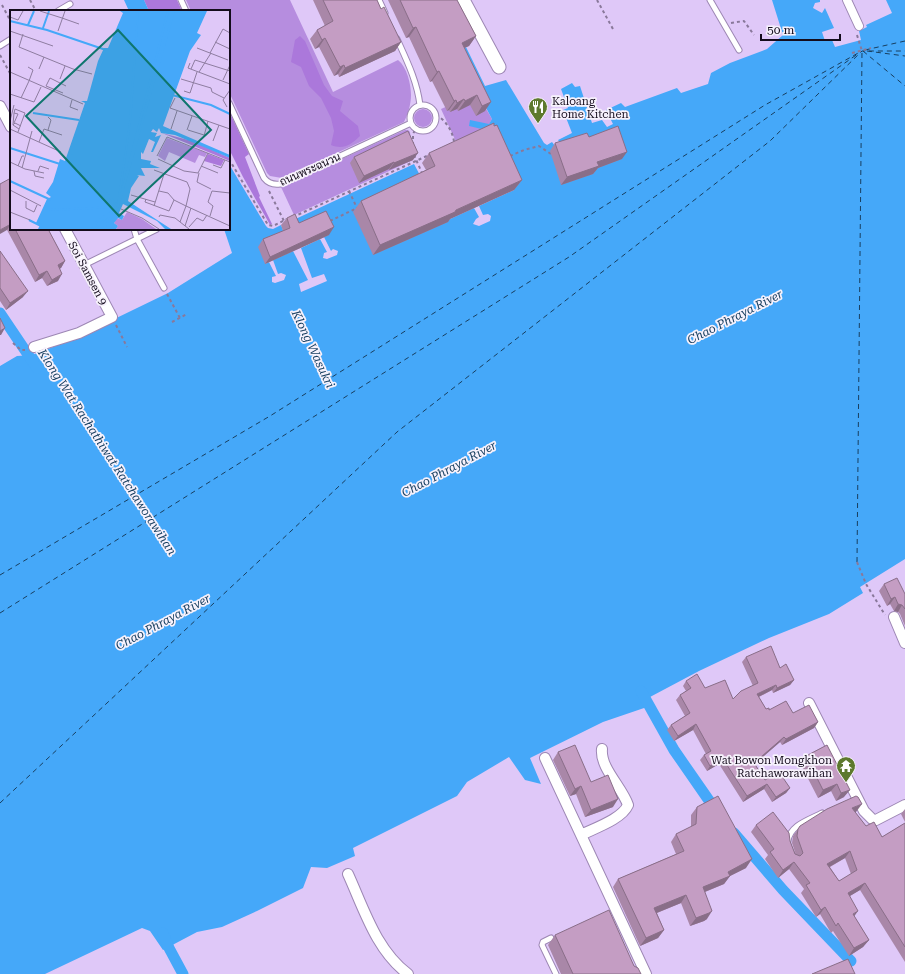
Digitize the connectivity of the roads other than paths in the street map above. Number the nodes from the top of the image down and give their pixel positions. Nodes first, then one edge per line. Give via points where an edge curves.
1 (181, 0) edge
2 (379, 0) edge
3 (463, 0) edge
4 (710, 0) edge
5 (847, 0) edge
6 (70, 4) dead end
7 (64, 10) edge
8 (186, 10) edge
9 (388, 20) edge
10 (858, 30) road end
11 (394, 33) edge
12 (10, 40) edge
13 (0, 46) edge
14 (739, 50) dead end
15 (499, 68) dead end
16 (230, 105) edge
17 (420, 105) junction
18 (0, 106) edge
19 (411, 123) junction
20 (10, 125) edge
21 (66, 230) edge
22 (134, 230) edge
23 (155, 230) edge
24 (137, 239) junction
25 (84, 265) junction
26 (164, 288) road end
27 (34, 347) road end
28 (894, 617) road end
29 (905, 644) edge
30 (809, 703) dead end
31 (602, 749) dead end
32 (545, 758) dead end
33 (905, 805) edge
34 (828, 810) edge
35 (581, 835) junction
36 (787, 845) edge
37 (348, 874) dead end
38 (551, 938) dead end
39 (408, 974) edge
40 (556, 974) edge
41 (646, 974) edge

1 - 8 lane
2 - 9 lane
3 - 15 street
4 - 14 lane
5 - 10 street
6 - 7 lane
11 - 17 lane via 412,72
12 - 13 lane
16 - 19 lane, ถนนพระฉนวน via 264,178 276,184
17 - 19 lane via 410,114
17 - 19 lane via 432,108 436,115 435,124 429,130 421,131
18 - 20 street
21 - 25 street, Soi Samsen 9
22 - 24 lane
23 - 24 lane
24 - 25 lane
24 - 26 lane
25 - 27 street, Soi Samsen 9 via 112,317 79,333
28 - 29 street
30 - 33 street via 853,798 864,811 876,820
31 - 35 street via 601,756 628,805 620,815
32 - 35 street
34 - 36 lane via 790,831
35 - 41 street
37 - 39 street via 385,950
38 - 40 lane via 542,945

